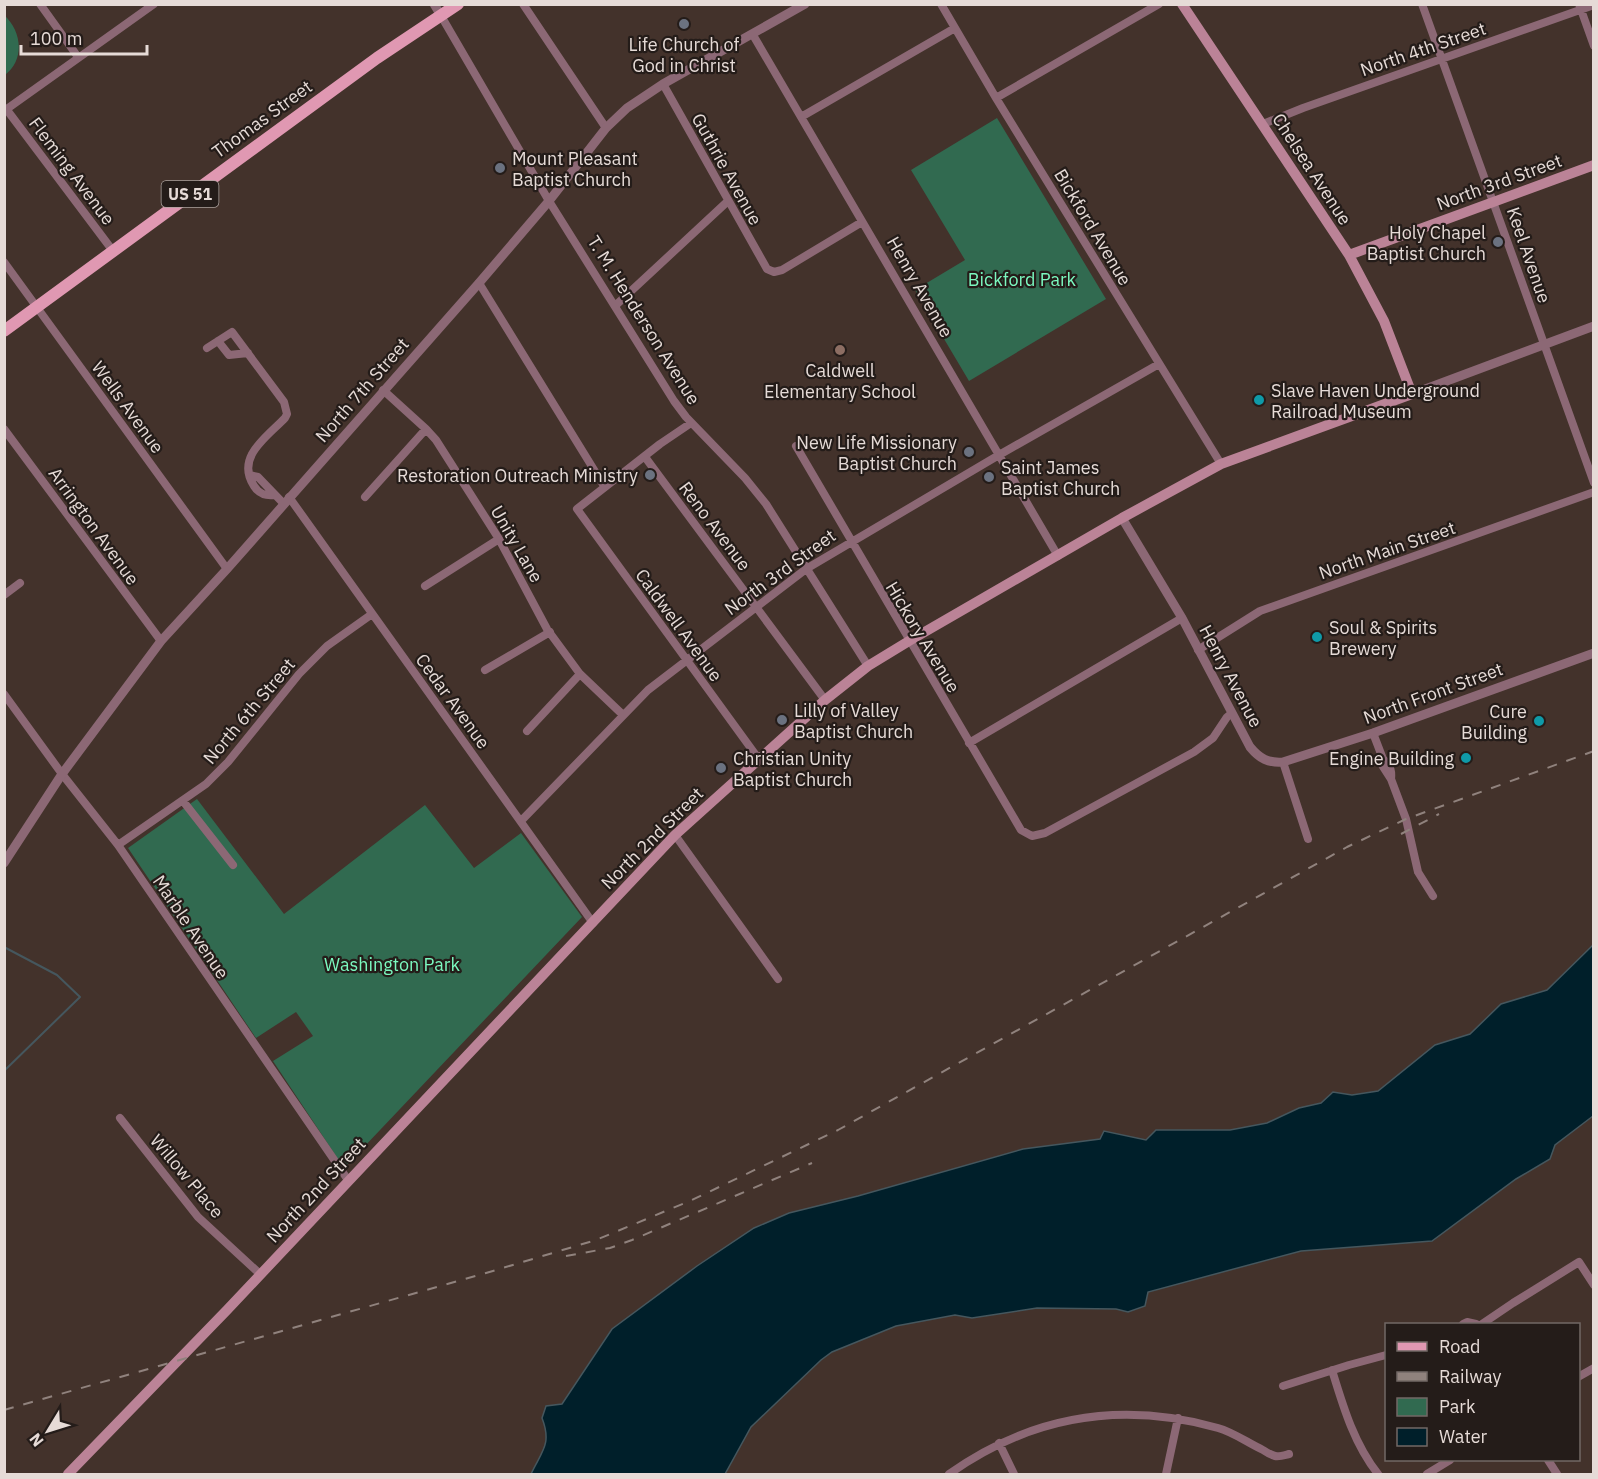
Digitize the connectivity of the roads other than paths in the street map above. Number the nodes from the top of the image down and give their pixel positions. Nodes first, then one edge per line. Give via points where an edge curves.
1 (40, 4) edge
2 (154, 4) edge
3 (458, 4) edge
4 (523, 4) edge
5 (805, 4) edge
6 (941, 4) edge
7 (1159, 4) edge
8 (1182, 4) edge
9 (1422, 4) edge
10 (1593, 5) edge
11 (1580, 7) edge
12 (437, 10) edge
13 (955, 28) junction
14 (753, 35) junction
15 (1593, 46) edge
16 (78, 57) junction
17 (1442, 58) junction
18 (663, 84) junction
19 (996, 98) junction
20 (6, 111) edge
21 (801, 117) junction
22 (1263, 124) junction
23 (606, 128) junction
24 (1593, 165) edge
25 (549, 201) junction
26 (728, 201) junction
27 (1494, 202) junction
28 (862, 222) junction
29 (113, 250) junction
30 (1349, 255) junction
31 (4, 262) edge
32 (479, 283) junction
33 (616, 305) junction
34 (36, 307) junction
35 (1593, 326) edge
36 (4, 331) edge
37 (218, 340) junction
38 (1545, 345) junction
39 (207, 348) dead end
40 (248, 353) junction
41 (1159, 364) junction
42 (383, 390) junction
43 (1413, 393) junction
44 (691, 423) junction
45 (4, 429) edge
46 (426, 429) junction
47 (796, 446) dead end
48 (999, 455) junction
49 (645, 457) junction
50 (1221, 464) junction
51 (1593, 483) edge
52 (604, 486) junction
53 (1593, 492) edge
54 (365, 497) dead end
55 (286, 501) junction
56 (1122, 518) junction
57 (498, 539) junction
58 (850, 542) junction
59 (1058, 555) junction
60 (227, 569) junction
61 (806, 569) junction
62 (20, 583) dead end
63 (424, 586) dead end
64 (4, 595) edge
65 (757, 608) junction
66 (372, 614) junction
67 (1182, 618) junction
68 (549, 632) junction
69 (161, 641) junction
70 (909, 641) junction
71 (1198, 650) junction
72 (1593, 653) edge
73 (686, 661) junction
74 (868, 666) junction
75 (485, 670) dead end
76 (580, 674) junction
77 (4, 694) edge
78 (825, 700) junction
79 (1232, 713) junction
80 (622, 714) junction
81 (527, 730) dead end
82 (1373, 733) junction
83 (969, 744) junction
84 (758, 758) junction
85 (1283, 762) junction
86 (62, 774) junction
87 (183, 801) junction
88 (521, 821) junction
89 (675, 835) junction
90 (1308, 839) dead end
91 (118, 845) junction
92 (4, 863) edge
93 (233, 865) dead end
94 (1433, 896) dead end
95 (593, 922) junction
96 (778, 979) dead end
97 (120, 1118) dead end
98 (348, 1180) junction
99 (260, 1274) junction
100 (1593, 1285) edge
101 (1483, 1323) edge
102 (1385, 1355) edge
103 (1593, 1368) edge
104 (1332, 1370) junction
105 (1580, 1376) edge
106 (1283, 1386) dead end
107 (1178, 1418) junction
108 (999, 1443) junction
109 (1289, 1454) dead end
110 (1448, 1461) edge
111 (1549, 1461) edge
112 (68, 1474) edge
113 (949, 1474) edge
114 (1014, 1474) edge
115 (1166, 1474) edge
116 (1378, 1474) edge
117 (1426, 1474) edge
118 (1557, 1474) edge

1 - 16 street
2 - 16 street
3 - 12 main road, Thomas Street / US 51
4 - 23 street
5 - 14 street, North 7th Street
6 - 13 street, Bickford Avenue
7 - 19 street
8 - 22 main road, Chelsea Avenue
9 - 17 street, Keel Avenue
10 - 11 street, North 4th Street
11 - 15 street
11 - 17 street, North 4th Street
12 - 25 street, T. M. Henderson Avenue
12 - 29 main road, Thomas Street / US 51
13 - 19 street, Bickford Avenue
13 - 21 street
14 - 18 street, North 7th Street
14 - 21 street, Henry Avenue
16 - 20 street
17 - 22 street, North 4th Street
17 - 27 street, Keel Avenue
18 - 23 street, North 7th Street
18 - 26 street, Guthrie Avenue
19 - 41 street, Bickford Avenue
20 - 29 street, Fleming Avenue
21 - 28 street, Henry Avenue
22 - 30 main road, Chelsea Avenue
23 - 25 street, North 7th Street
24 - 27 main road, North 3rd Street
25 - 32 street, North 7th Street
25 - 33 street, T. M. Henderson Avenue
26 - 28 street, Guthrie Avenue via 767,269 774,272
26 - 33 street
27 - 30 main road, North 3rd Street
27 - 38 street, Keel Avenue
28 - 48 street, Henry Avenue
29 - 34 main road, Thomas Street / US 51
30 - 43 main road, Chelsea Avenue via 1384,321
31 - 34 street, Wells Avenue
32 - 42 street, North 7th Street
32 - 52 street
33 - 44 street, T. M. Henderson Avenue
34 - 36 main road, Thomas Street / US 51
34 - 60 street, Wells Avenue
35 - 38 street, North 2nd Street
37 - 39 street
37 - 40 street via 229,355
37 - 40 street via 232,332
38 - 43 street, North 2nd Street
38 - 51 street, Keel Avenue
40 - 55 street, Cedar Avenue via 284,402 287,414 250,454 250,475 258,477 274,495
41 - 48 street, North 3rd Street
41 - 50 street, Bickford Avenue
42 - 46 street, Unity Lane
42 - 55 street, North 7th Street
43 - 50 main road, North 2nd Street
44 - 49 street
44 - 61 street, T. M. Henderson Avenue via 766,504
45 - 69 street, Arrington Avenue
46 - 54 street
46 - 57 street, Unity Lane
47 - 58 street, Hickory Avenue
48 - 58 street, North 3rd Street
48 - 59 street, Henry Avenue
49 - 52 street
49 - 65 street, Reno Avenue
50 - 56 main road, North 2nd Street
52 - 73 street, Caldwell Avenue via 577,509
53 - 71 street, North Main Street via 1260,611
55 - 60 street, North 7th Street
55 - 66 street, Cedar Avenue
56 - 59 main road, North 2nd Street
56 - 67 street, Henry Avenue
57 - 63 street
57 - 68 street, Unity Lane
58 - 61 street, North 3rd Street
58 - 70 street, Hickory Avenue
59 - 70 main road, North 2nd Street
60 - 69 street, North 7th Street
61 - 65 street, North 3rd Street
61 - 74 street, T. M. Henderson Avenue
62 - 64 street
65 - 73 street, North 3rd Street
65 - 78 street, Reno Avenue
66 - 87 street, North 6th Street via 327,646 299,674 228,762
66 - 88 street, Cedar Avenue
67 - 71 street, Henry Avenue
67 - 83 street
68 - 75 street
68 - 76 street, Unity Lane
69 - 86 street, North 7th Street
70 - 74 main road, North 2nd Street
70 - 83 street, Hickory Avenue
71 - 79 street, Henry Avenue
72 - 82 street, North Front Street
73 - 80 street, North 3rd Street
73 - 84 street, Caldwell Avenue
74 - 78 main road, North 2nd Street
76 - 80 street, Unity Lane
76 - 81 street
77 - 86 street, Marble Avenue
78 - 84 main road, North 2nd Street
79 - 83 street, Hickory Avenue via 1213,738 1194,752 1045,833 1032,836 1021,830
79 - 85 street, Henry Avenue via 1257,756 1272,763
80 - 88 street, North 3rd Street
82 - 85 street, North Front Street
82 - 94 street via 1382,765 1406,819 1418,872
84 - 89 main road, North 2nd Street
85 - 90 street
86 - 91 street, Marble Avenue
86 - 92 street, North 7th Street
87 - 91 street, North 6th Street
87 - 93 street
88 - 95 street, Cedar Avenue
89 - 95 main road, North 2nd Street
89 - 96 street
91 - 98 street, Marble Avenue
95 - 98 main road, North 2nd Street
97 - 99 street, Willow Place via 198,1217
98 - 99 main road, North 2nd Street
99 - 112 main road, North 2nd Street
100 - 101 street via 1580,1263
102 - 104 street
103 - 105 street
104 - 106 street
104 - 116 street via 1347,1418
107 - 108 street via 1143,1414 1080,1417
107 - 109 street via 1221,1429 1276,1456
107 - 115 street
108 - 113 street
108 - 114 street
110 - 117 street
111 - 118 street

